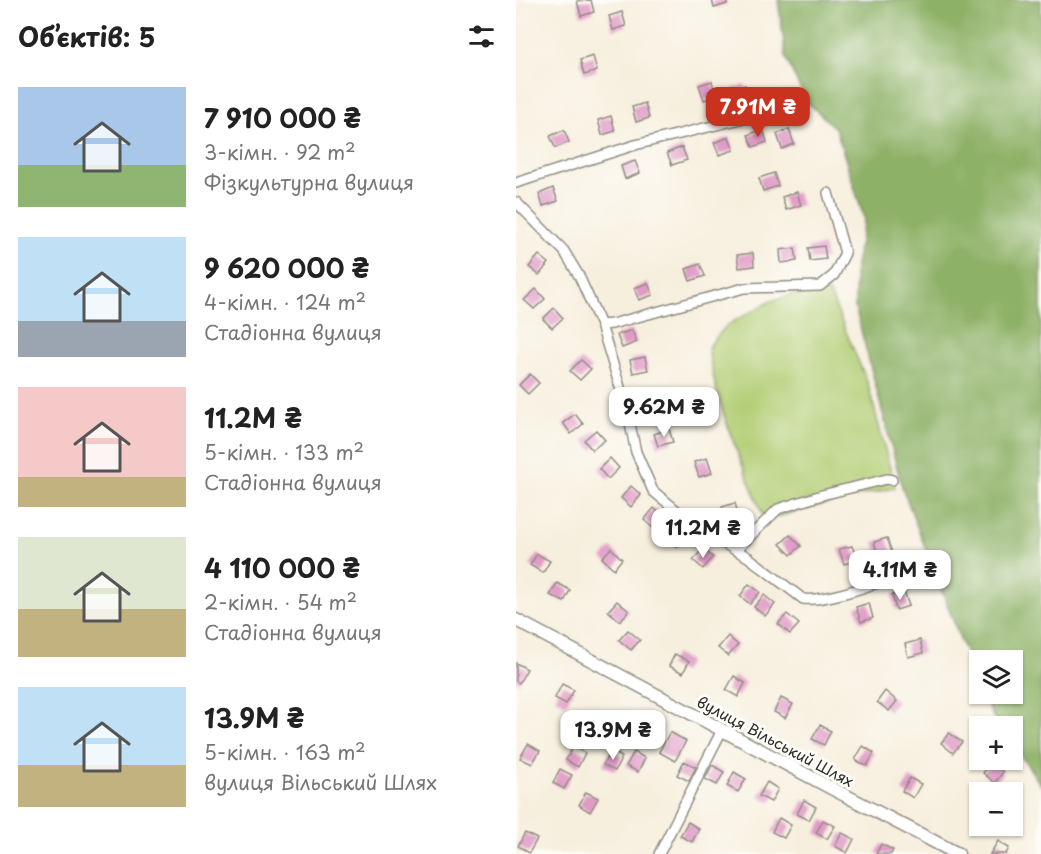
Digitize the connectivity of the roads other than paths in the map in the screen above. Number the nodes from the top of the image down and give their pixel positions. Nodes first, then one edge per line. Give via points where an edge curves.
1 (786, 108) dead end
2 (516, 183) edge
3 (828, 193) dead end
4 (516, 202) edge
5 (601, 325) junction
6 (892, 480) dead end
7 (736, 550) junction
8 (926, 567) dead end
9 (516, 620) edge
10 (722, 730) junction
11 (659, 854) edge
12 (958, 854) edge

1 - 2 street via 635,146
3 - 5 street via 845,253 834,274 820,286 744,288
4 - 5 street via 572,262
5 - 7 street via 636,452 652,490 703,532
6 - 7 street via 778,509
7 - 8 street via 803,599 813,601
9 - 10 street, вулиця Вільський Шлях
10 - 11 street
10 - 12 street, вулиця Вільський Шлях

